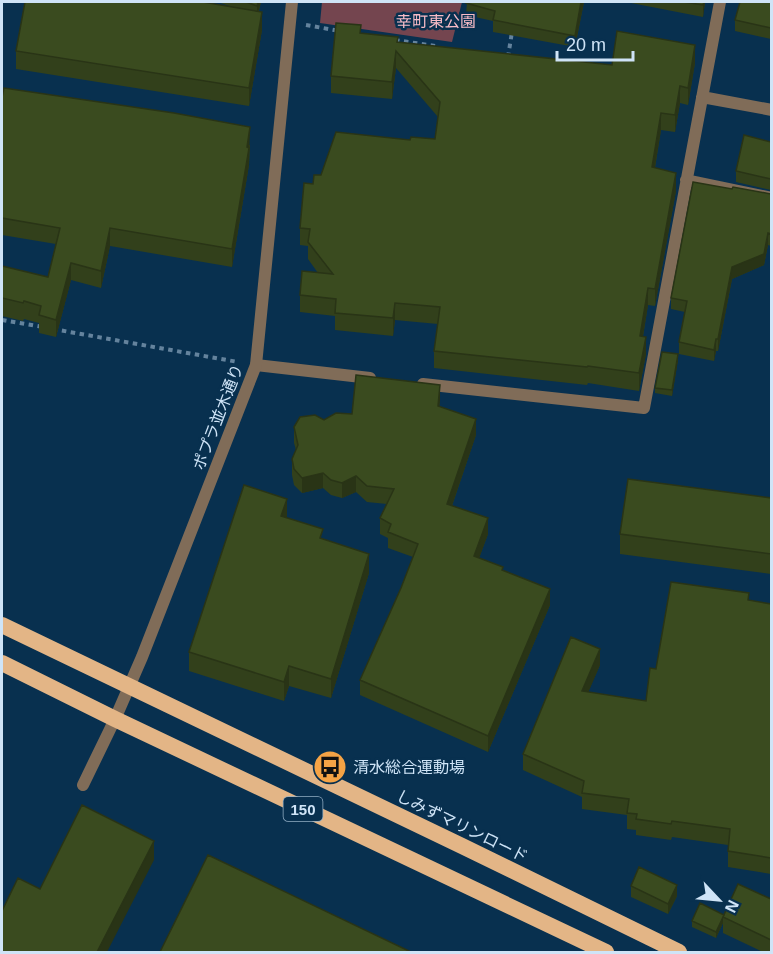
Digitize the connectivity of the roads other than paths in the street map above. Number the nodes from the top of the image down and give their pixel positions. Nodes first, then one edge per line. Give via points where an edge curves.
1 (292, 2) edge
2 (720, 2) edge
3 (702, 97) junction
4 (771, 110) edge
5 (686, 180) junction
6 (771, 198) edge
7 (256, 365) junction
8 (385, 380) edge
9 (409, 382) edge
10 (2, 625) edge
11 (2, 663) edge
12 (130, 687) junction
13 (115, 719) junction
14 (83, 785) dead end
15 (606, 952) edge
16 (679, 952) edge

1 - 7 street, ポプラ並木通り
2 - 3 street
3 - 4 street
3 - 5 street
5 - 6 street
5 - 9 street via 644,408
7 - 8 street
7 - 12 street, ポプラ並木通り
10 - 12 highway, しみずマリンロード / 150
11 - 13 highway, 150
12 - 13 street, ポプラ並木通り
12 - 16 highway, しみずマリンロード / 150
13 - 14 street, ポプラ並木通り
13 - 15 highway, 150

